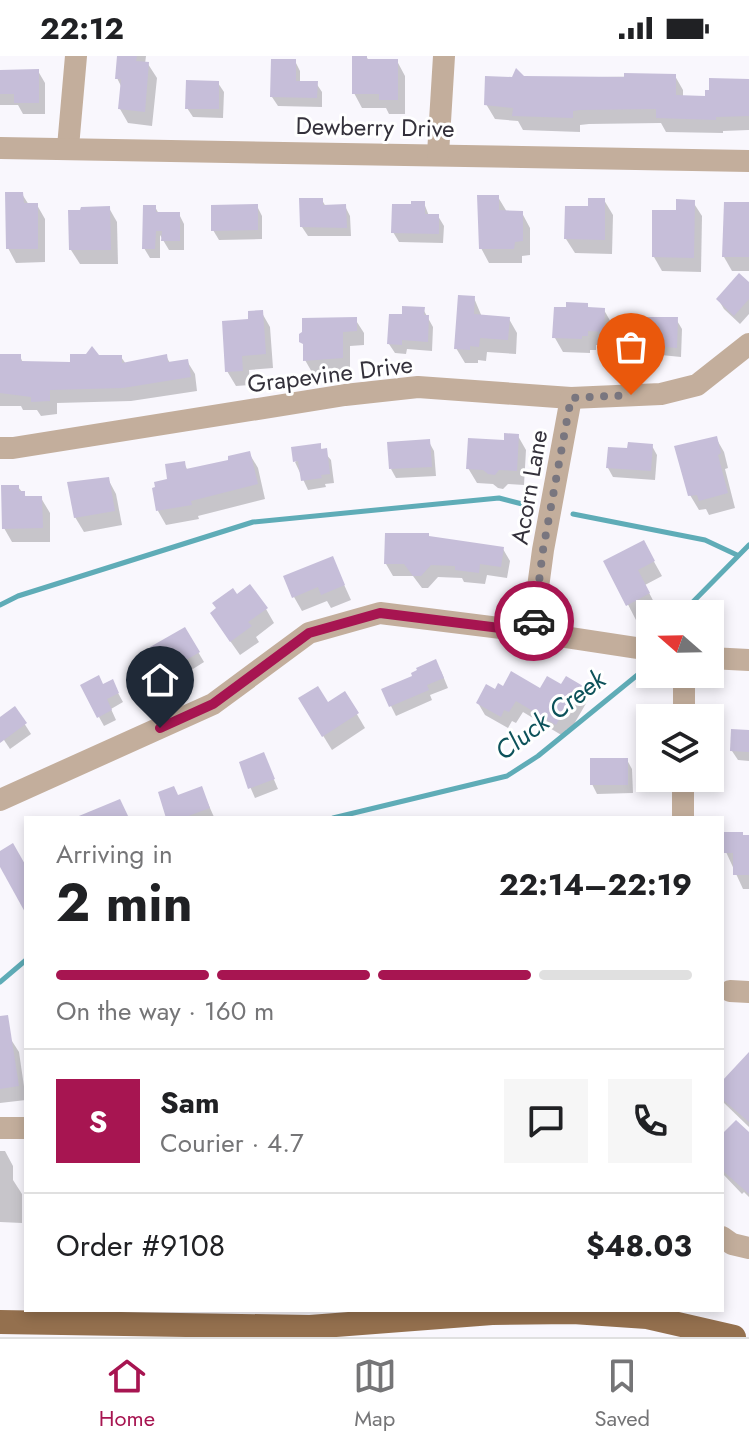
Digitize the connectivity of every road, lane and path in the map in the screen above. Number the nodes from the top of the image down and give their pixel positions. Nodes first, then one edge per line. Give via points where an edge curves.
1 (76, 56) edge
2 (444, 56) edge
3 (68, 147) junction
4 (0, 148) edge
5 (438, 154) junction
6 (749, 161) edge
7 (749, 344) edge
8 (571, 398) junction
9 (0, 448) edge
10 (532, 632) junction
11 (636, 648) edge
12 (724, 659) edge
13 (749, 660) edge
14 (683, 792) edge
15 (0, 800) edge
16 (683, 816) edge
17 (0, 1128) edge
18 (24, 1128) edge
19 (724, 1238) edge
20 (749, 1248) edge
21 (0, 1322) edge
22 (176, 1331) edge
23 (734, 1337) edge

1 - 3 street
2 - 5 street
3 - 4 street, Dewberry Drive
3 - 5 street, Dewberry Drive
5 - 6 street, Dewberry Drive
7 - 8 street, Grapevine Drive via 697,385 661,394
8 - 9 street, Grapevine Drive via 418,387
8 - 10 street, Acorn Lane
10 - 11 street
10 - 15 street via 380,613 309,633 213,704
12 - 13 street
14 - 16 street
17 - 18 street
19 - 20 street
21 - 22 main road
22 - 23 main road via 573,1312 647,1317

